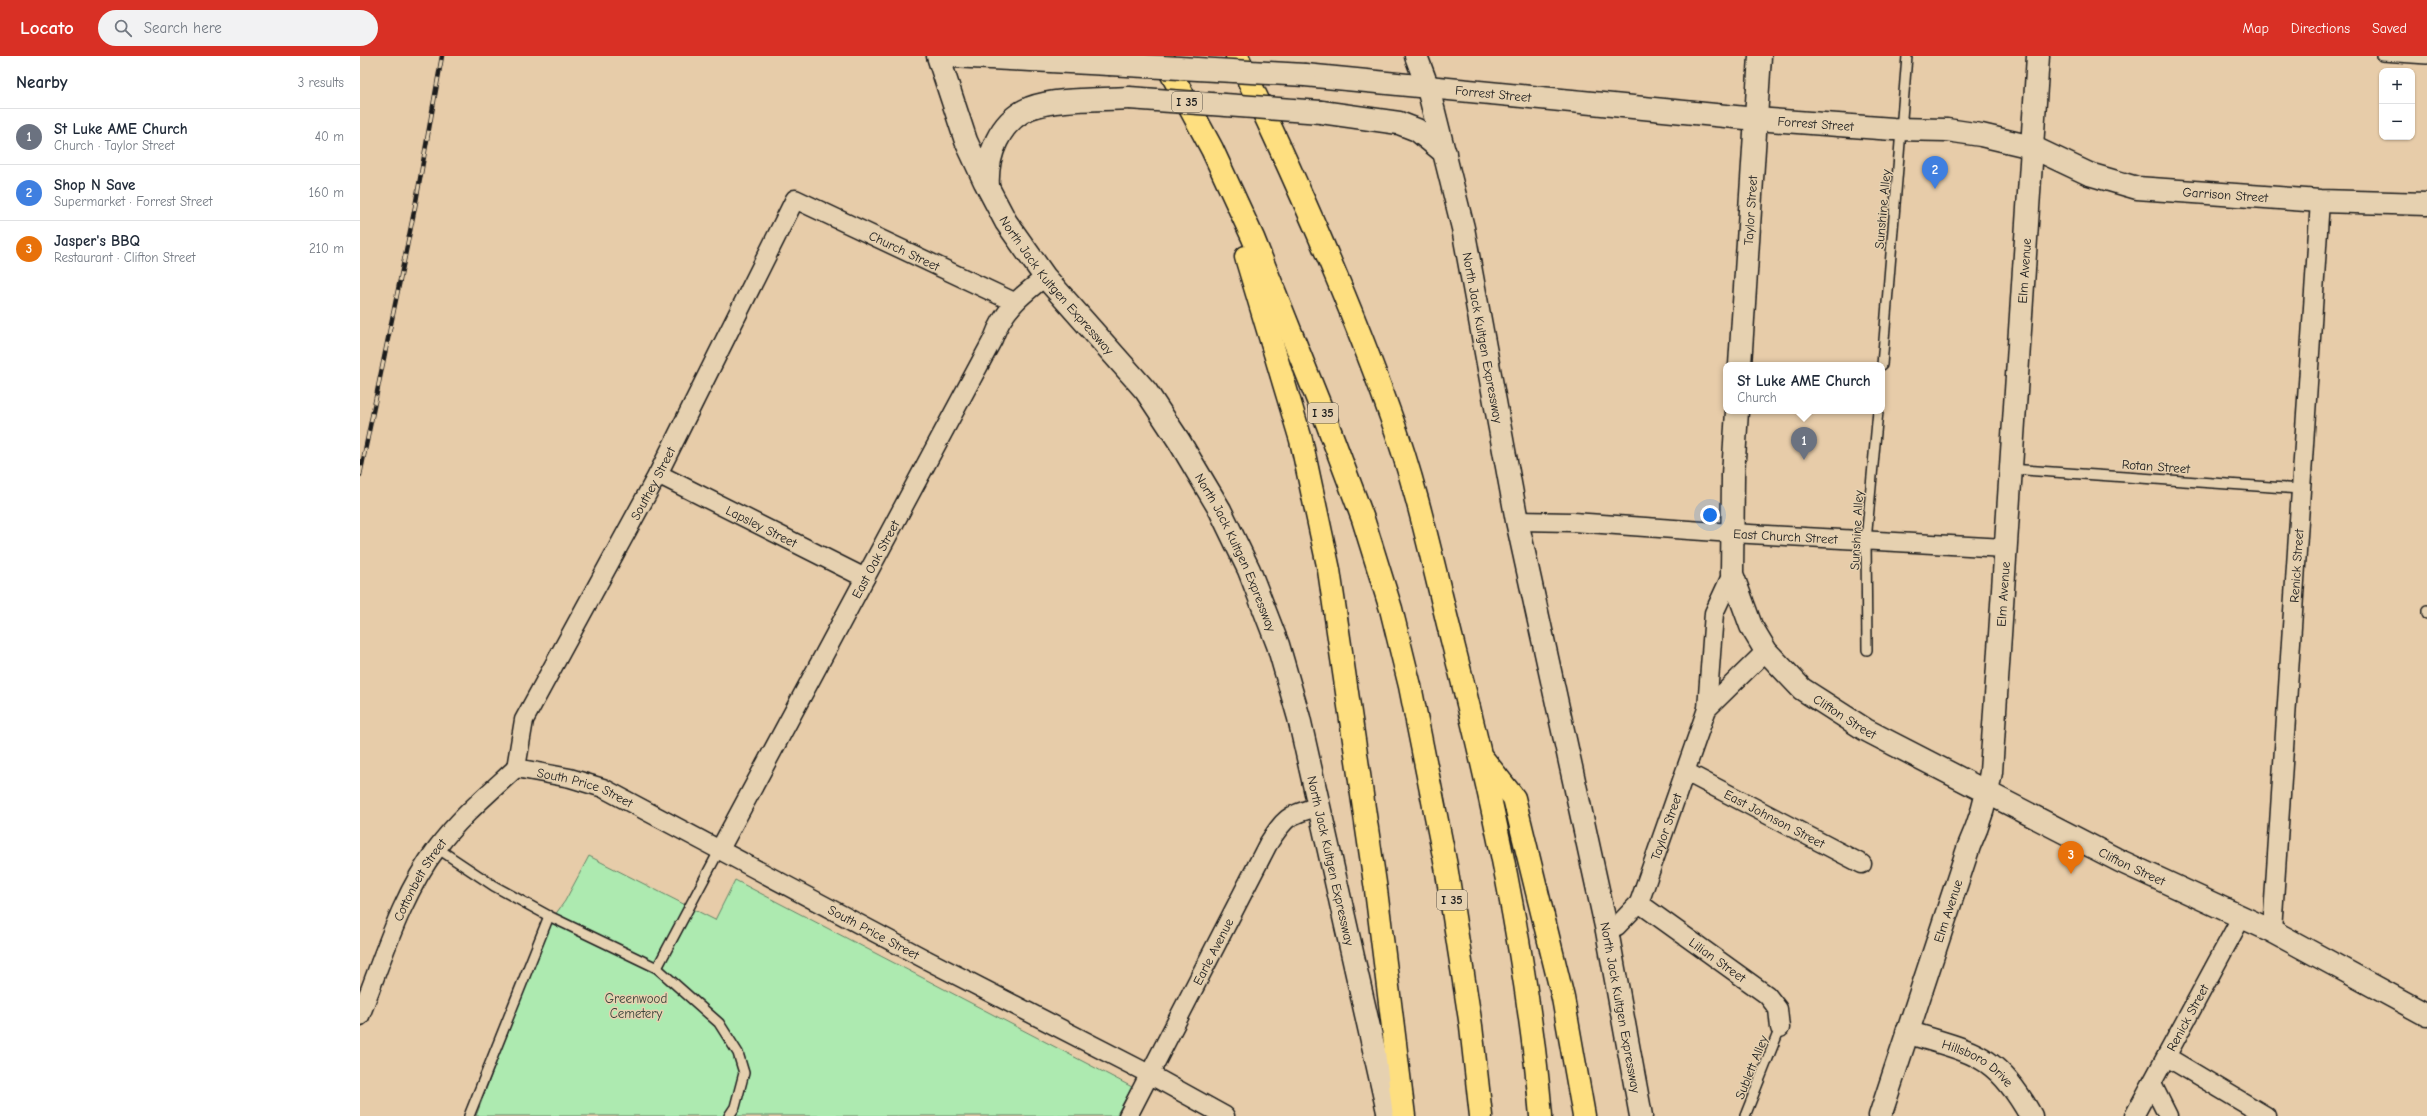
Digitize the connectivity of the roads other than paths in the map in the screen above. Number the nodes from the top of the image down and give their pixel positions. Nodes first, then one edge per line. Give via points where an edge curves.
1 (938, 56) edge
2 (952, 56) edge
3 (1162, 56) edge
4 (1237, 56) edge
5 (1416, 56) edge
6 (1760, 56) edge
7 (1907, 56) edge
8 (2038, 56) edge
9 (2382, 56) edge
10 (2427, 59) edge
11 (1428, 88) junction
12 (1756, 119) junction
13 (1902, 128) junction
14 (2032, 147) junction
15 (1212, 149) junction
16 (1445, 153) junction
17 (988, 190) junction
18 (795, 199) joint
19 (2320, 201) junction
20 (2427, 204) edge
21 (1045, 277) junction
22 (1014, 302) junction
23 (1740, 362) edge
24 (1882, 362) edge
25 (1737, 414) edge
26 (1878, 414) edge
27 (2010, 469) junction
28 (658, 474) junction
29 (2301, 489) junction
30 (1518, 521) junction
31 (1732, 533) junction
32 (1866, 541) junction
33 (2005, 548) junction
34 (1732, 574) junction
35 (865, 578) junction
36 (2427, 610) edge
37 (2427, 614) edge
38 (1867, 650) dead end
39 (1766, 651) junction
40 (1707, 710) junction
41 (1482, 758) junction
42 (516, 768) junction
43 (1686, 772) junction
44 (1988, 793) junction
45 (1317, 807) junction
46 (437, 848) junction
47 (720, 851) junction
48 (1862, 864) dead end
49 (1639, 903) junction
50 (549, 916) junction
51 (2241, 918) junction
52 (1606, 931) junction
53 (2272, 931) junction
54 (657, 968) junction
55 (2427, 1015) edge
56 (360, 1016) edge
57 (1780, 1028) joint
58 (1907, 1032) junction
59 (2166, 1057) junction
60 (1150, 1074) junction
61 (2152, 1084) junction
62 (470, 1116) edge
63 (729, 1116) edge
64 (1128, 1116) edge
65 (1225, 1116) edge
66 (1389, 1116) edge
67 (1404, 1116) edge
68 (1481, 1116) edge
69 (1541, 1116) edge
70 (1584, 1116) edge
71 (1641, 1116) edge
72 (1745, 1116) edge
73 (1880, 1116) edge
74 (2031, 1116) edge
75 (2134, 1116) edge
76 (2168, 1116) edge
77 (2266, 1116) edge

1 - 17 main road, North Jack Kultgen Expressway via 966,141
2 - 11 main road, Forrest Street, bridge via 1305,75
3 - 15 highway, I 35
4 - 41 highway via 1338,274 1391,417 1424,530
5 - 11 main road, North Jack Kultgen Expressway
6 - 12 main road, Taylor Street
7 - 13 lane, Sunshine Alley
8 - 14 main road, Elm Avenue
9 - 10 lane
11 - 12 main road, Forrest Street
11 - 16 main road, North Jack Kultgen Expressway
12 - 13 main road, Forrest Street
12 - 23 main road, Taylor Street
13 - 14 main road, Forrest Street via 1982,135
13 - 24 lane, Sunshine Alley
14 - 19 main road, Garrison Street via 2089,174 2137,188
14 - 27 main road, Elm Avenue
15 - 67 highway via 1269,328 1301,440 1329,570 1376,890
15 - 68 highway, I 35 via 1253,238 1328,423 1363,519 1390,608 1410,686 1446,866 1470,1018
16 - 17 main road, bridge via 1417,130 1399,123 1321,112 1129,98 1057,103 1031,108 1015,118 994,144 987,170
16 - 30 main road, North Jack Kultgen Expressway via 1463,228
17 - 21 main road, North Jack Kultgen Expressway via 1006,222
18 - 22 street, Church Street
18 - 28 street, Southey Street
19 - 20 main road, Garrison Street
19 - 29 street, Renick Street
21 - 22 street, East Oak Street
21 - 45 main road, North Jack Kultgen Expressway via 1146,391 1220,510 1249,570 1278,645 1299,718
22 - 35 street, East Oak Street via 997,328
25 - 31 main road, Taylor Street
26 - 32 lane, Sunshine Alley
27 - 29 lane, Rotan Street
27 - 33 main road, Elm Avenue
28 - 35 street, Lapsley Street
28 - 42 street, Southey Street via 524,720
29 - 53 street, Renick Street
30 - 31 street, East Church Street via 1572,522
30 - 52 main road, North Jack Kultgen Expressway
31 - 32 street, East Church Street
31 - 34 main road, Taylor Street
32 - 33 street, East Church Street
32 - 38 lane, Sunshine Alley
33 - 44 main road, Elm Avenue
34 - 39 main road, Taylor Street via 1751,626
34 - 40 street, Taylor Street via 1714,613
35 - 47 street, East Oak Street
36 - 37 lane
39 - 40 street, Taylor Street
39 - 44 main road, Clifton Street via 1802,689 1823,705
40 - 43 street, Taylor Street
41 - 69 highway via 1521,965 1536,1060
41 - 70 highway via 1514,798 1563,998
42 - 46 street, Cottonbelt Street via 475,806
42 - 47 street, South Price Street via 570,778 603,788
43 - 48 street, East Johnson Street
43 - 49 street, Taylor Street
44 - 51 main road, Clifton Street via 2120,861
44 - 58 main road, Elm Avenue
45 - 60 street, Earle Avenue via 1293,814 1282,823 1268,844
45 - 66 main road, North Jack Kultgen Expressway
46 - 50 lane via 494,886
46 - 56 street, Cottonbelt Street via 412,888
47 - 54 lane
47 - 60 street, South Price Street
49 - 52 street, Taylor Street via 1617,926
49 - 57 street, Lilian Street via 1768,995 1778,1008
50 - 54 lane
50 - 62 lane
51 - 53 main road, Clifton Street
51 - 59 street, Renick Street
52 - 71 main road, North Jack Kultgen Expressway
53 - 55 main road, Clifton Street
54 - 63 lane via 719,1023 738,1053 744,1073 735,1107
57 - 72 lane, Sublett Alley
58 - 73 main road, Elm Avenue
58 - 74 main road, Hillsboro Drive via 1953,1045 1989,1063 2014,1088
59 - 61 street, Renick Street
59 - 77 street
60 - 64 street, Earle Avenue
60 - 65 street, South Price Street
61 - 75 street, Renick Street
61 - 76 street

